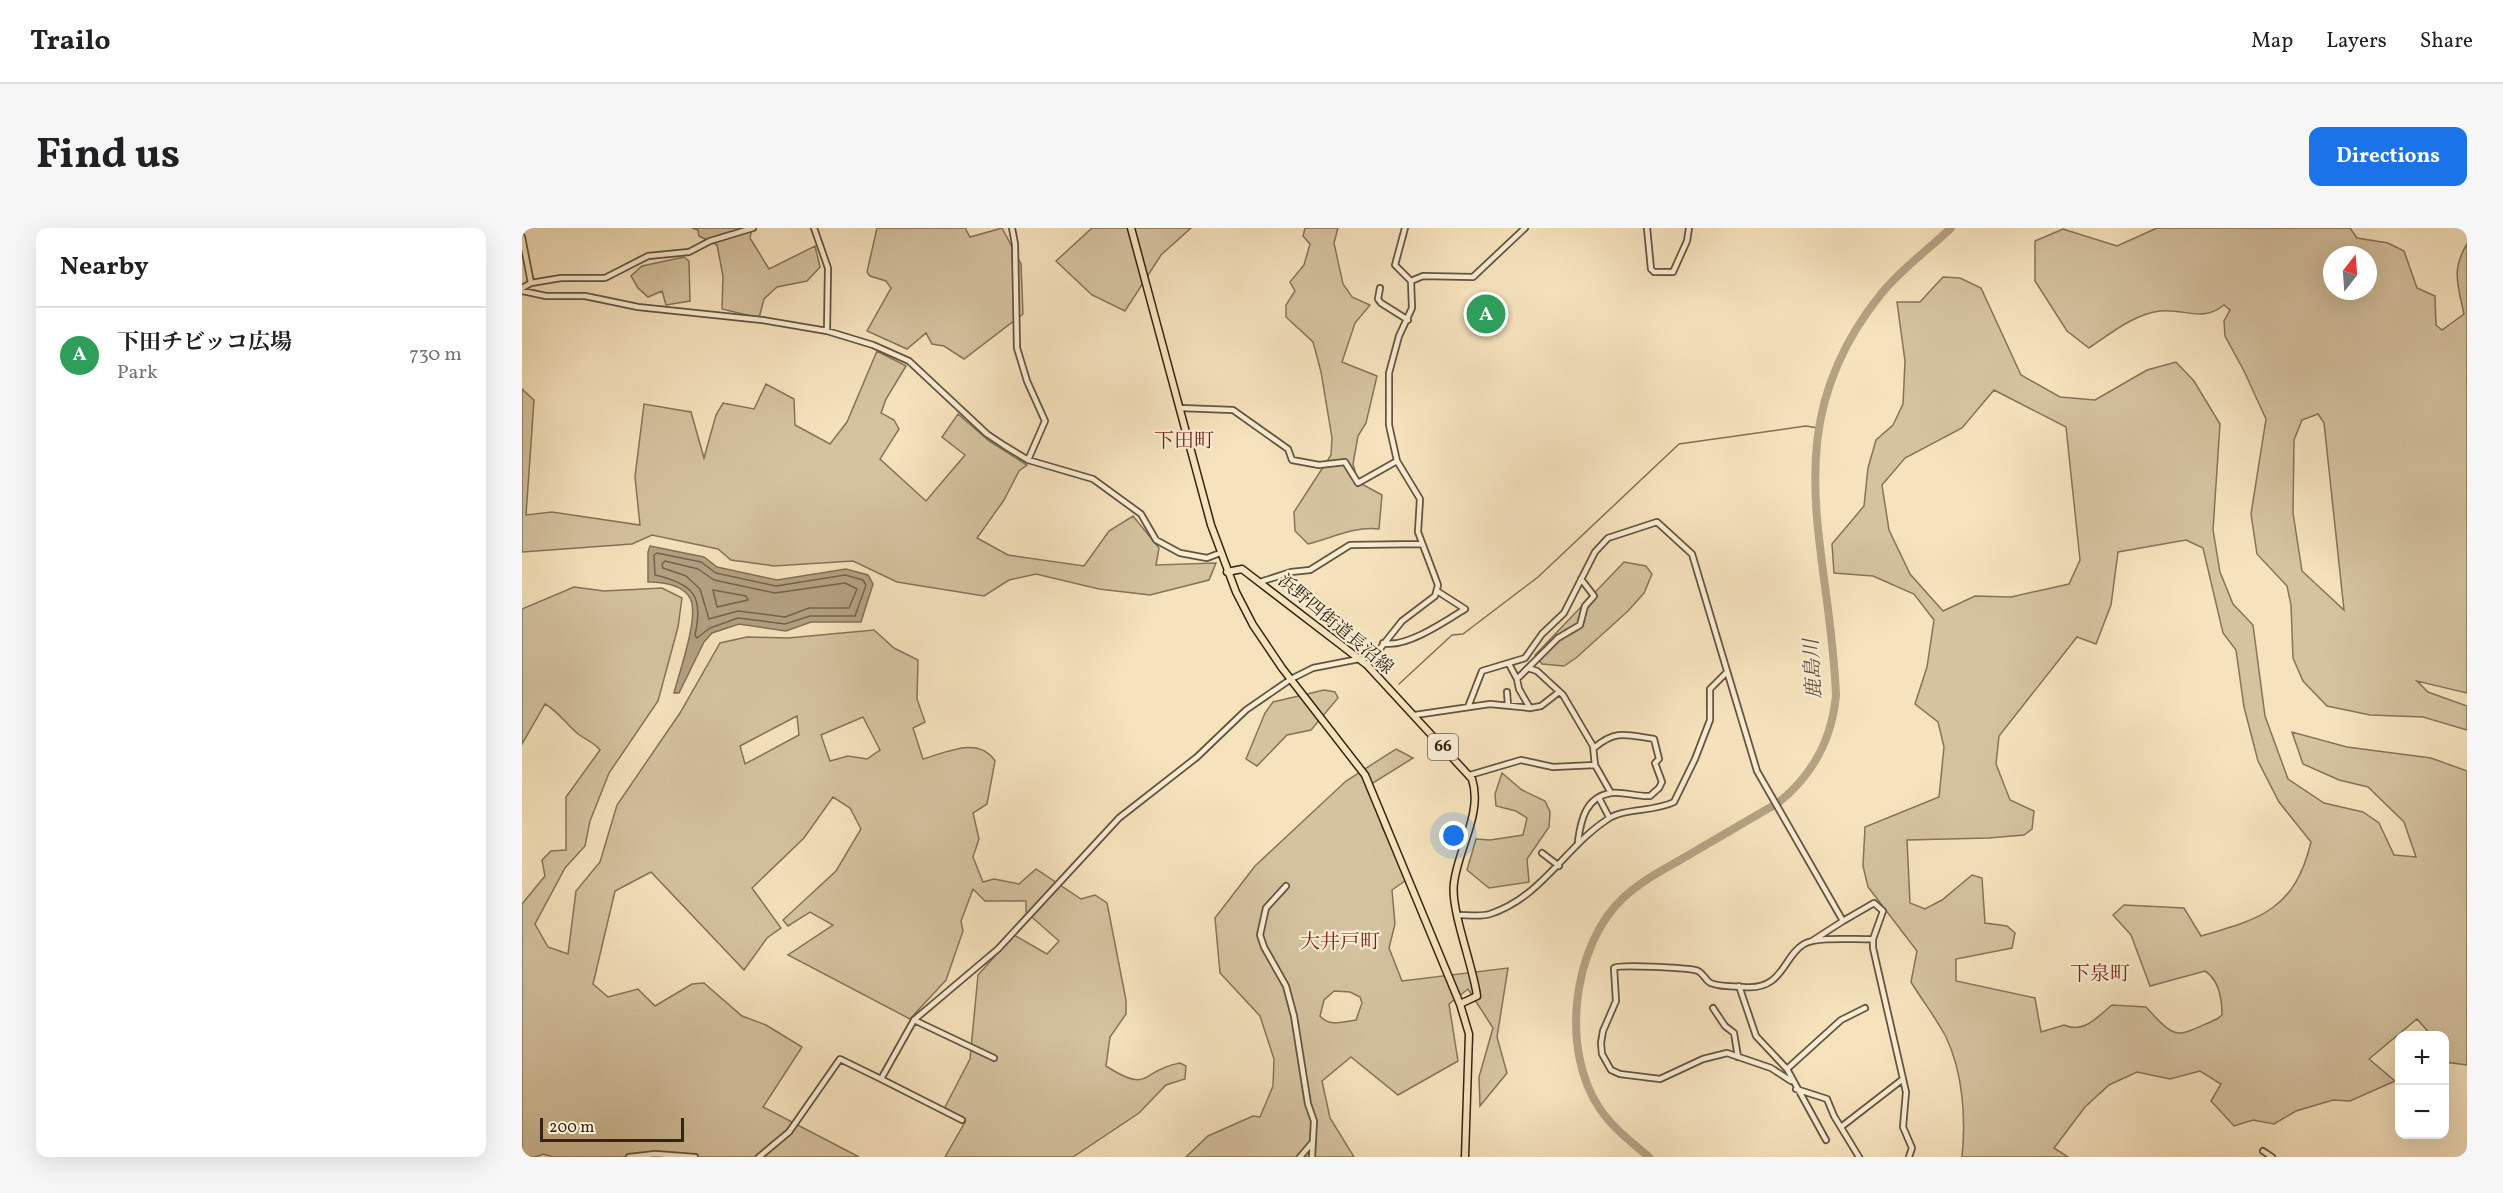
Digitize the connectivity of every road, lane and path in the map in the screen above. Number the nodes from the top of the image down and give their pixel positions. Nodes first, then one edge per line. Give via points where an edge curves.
1 (753, 228) edge
2 (814, 228) edge
3 (1012, 228) edge
4 (1131, 228) edge
5 (1405, 228) edge
6 (1525, 228) edge
7 (1647, 228) edge
8 (1689, 228) edge
9 (522, 237) edge
10 (1411, 281) junction
11 (531, 283) junction
12 (1380, 288) dead end
13 (522, 290) edge
14 (1408, 320) junction
15 (827, 331) junction
16 (1180, 408) junction
17 (1028, 460) junction
18 (1397, 461) junction
19 (1420, 544) junction
20 (1220, 553) junction
21 (1227, 572) junction
22 (1581, 579) junction
23 (1260, 582) junction
24 (1437, 591) junction
25 (1383, 643) junction
26 (1359, 659) junction
27 (1509, 664) junction
28 (1367, 665) junction
29 (1528, 668) junction
30 (1726, 673) junction
31 (1291, 679) junction
32 (1517, 680) junction
33 (1508, 692) dead end
34 (1559, 692) junction
35 (1508, 705) junction
36 (1468, 707) junction
37 (1530, 708) junction
38 (1415, 715) junction
39 (1594, 748) junction
40 (1595, 765) junction
41 (1470, 775) junction
42 (1611, 793) junction
43 (1599, 798) junction
44 (1610, 817) junction
45 (1578, 841) junction
46 (1542, 853) dead end
47 (1559, 866) junction
48 (1286, 885) dead end
49 (1458, 915) junction
50 (1844, 921) junction
51 (1873, 939) junction
52 (1812, 941) junction
53 (1739, 986) junction
54 (1461, 1004) junction
55 (1713, 1008) dead end
56 (1865, 1008) dead end
57 (914, 1020) junction
58 (1738, 1057) junction
59 (994, 1058) dead end
60 (1786, 1069) junction
61 (880, 1079) junction
62 (1903, 1079) junction
63 (1791, 1081) junction
64 (1796, 1089) junction
65 (962, 1120) dead end
66 (1841, 1127) junction
67 (1826, 1140) dead end
68 (1312, 1143) junction
69 (2263, 1151) dead end
70 (629, 1157) edge
71 (695, 1157) edge
72 (759, 1157) edge
73 (1300, 1157) edge
74 (1312, 1157) edge
75 (1465, 1157) edge
76 (1859, 1157) edge
77 (1909, 1157) edge
78 (2272, 1157) edge

1 - 11 street via 689,252 648,256 605,278
2 - 15 street via 828,268
3 - 17 street via 1017,348 1045,421
4 - 16 main road
5 - 10 street via 1395,265
6 - 10 street via 1473,277 1423,276
7 - 8 street via 1651,269 1670,273 1687,241
9 - 11 street
10 - 14 street via 1412,308
11 - 13 street
12 - 14 street via 1381,303
13 - 15 street
14 - 18 street via 1395,349 1388,383 1389,425
15 - 17 street via 909,361 987,434
16 - 18 street via 1233,410 1288,449 1292,460 1319,465 1345,462 1358,483
16 - 20 main road
17 - 20 street via 1093,479 1141,514 1156,540 1180,553 1207,558
18 - 19 street via 1420,499
19 - 23 street via 1350,545 1310,570
19 - 24 street
20 - 21 main road
21 - 23 main road, 浜野四街道長沼線 / 66 via 1242,569
21 - 31 main road via 1253,625
22 - 27 street via 1559,619 1525,658
22 - 29 street via 1594,596 1585,606 1580,624 1558,638
22 - 30 street via 1594,552 1608,538 1657,522 1692,554
23 - 26 main road, 浜野四街道長沼線 / 66
24 - 25 street
24 - 25 street via 1465,609 1418,636 1395,644
25 - 28 street
26 - 28 main road, 浜野四街道長沼線 / 66
26 - 31 street via 1313,668
27 - 32 street
27 - 36 street via 1482,671
28 - 38 main road, 浜野四街道長沼線 / 66
29 - 32 street
29 - 34 street via 1537,671
30 - 44 street via 1710,690 1710,720 1674,802
30 - 50 street via 1752,760
31 - 54 main road via 1365,775
31 - 57 street via 1246,710 1197,757 1113,824 998,949
32 - 37 street
33 - 35 street
34 - 37 street via 1541,706
34 - 39 street
35 - 36 street
35 - 37 street
36 - 38 street
38 - 41 main road, 浜野四街道長沼線 / 66
39 - 40 street
39 - 42 street via 1617,734 1654,739 1657,743 1659,759 1654,763 1662,782 1659,788 1650,796
40 - 41 street via 1553,766 1521,760
40 - 42 street
41 - 49 main road, 66 via 1474,789 1471,822 1453,886
42 - 43 street
43 - 44 street
43 - 45 street via 1586,807
44 - 45 street
45 - 47 street
46 - 47 street
47 - 49 street via 1508,906 1488,915
48 - 68 street via 1266,908 1260,935 1286,986 1294,1017 1314,1120
49 - 54 main road, 66 via 1477,996
50 - 51 street via 1874,903 1883,911
50 - 52 street
51 - 52 street
51 - 62 street
52 - 53 street via 1800,947 1783,972 1769,982
53 - 58 street via 1709,983 1696,970 1667,965 1644,969 1616,966 1616,1001 1601,1043 1611,1070 1660,1079 1712,1056 1726,1053
53 - 60 street via 1756,1036
54 - 75 main road via 1469,1034
55 - 58 street via 1734,1033
56 - 60 street via 1841,1020
57 - 59 street
57 - 61 street
58 - 63 street via 1771,1068
60 - 63 street
61 - 65 street
61 - 72 street via 840,1059 789,1131
62 - 66 street
62 - 77 street via 1906,1096 1902,1123 1912,1149
63 - 64 street
64 - 66 street via 1827,1099
64 - 67 street
66 - 76 street
68 - 73 street
68 - 74 street
69 - 78 street
70 - 71 street

